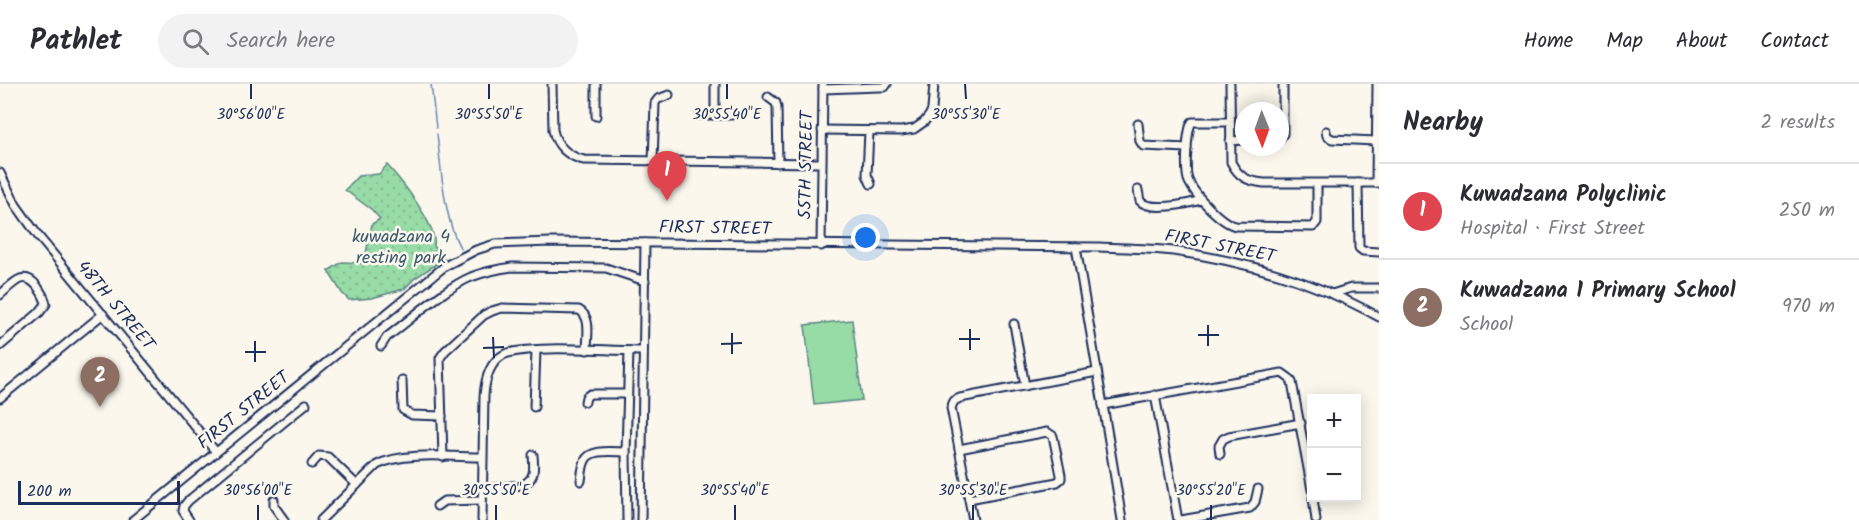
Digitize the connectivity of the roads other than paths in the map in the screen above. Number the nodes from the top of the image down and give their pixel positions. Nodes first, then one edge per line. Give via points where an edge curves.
1 (552, 84) edge
2 (596, 84) edge
3 (716, 84) edge
4 (888, 84) edge
5 (934, 84) edge
6 (1230, 84) edge
7 (1283, 84) edge
8 (1377, 84) edge
9 (823, 86) edge
10 (669, 95) dead end
11 (768, 97) dead end
12 (1283, 102) edge
13 (715, 114) junction
14 (700, 115) dead end
15 (731, 115) dead end
16 (596, 116) dead end
17 (1230, 122) junction
18 (1137, 124) dead end
19 (822, 130) junction
20 (1326, 130) dead end
21 (868, 131) junction
22 (1230, 141) junction
23 (1235, 141) edge
24 (1376, 141) junction
25 (1187, 148) junction
26 (653, 162) junction
27 (778, 163) junction
28 (821, 163) junction
29 (0, 173) edge
30 (1358, 183) junction
31 (1378, 183) edge
32 (871, 184) dead end
33 (1317, 184) junction
34 (1138, 190) dead end
35 (1202, 200) junction
36 (645, 243) junction
37 (821, 246) junction
38 (1076, 248) junction
39 (1379, 252) edge
40 (645, 280) junction
41 (1379, 288) edge
42 (1332, 294) junction
43 (0, 295) edge
44 (103, 314) junction
45 (1379, 317) edge
46 (1014, 324) dead end
47 (0, 346) edge
48 (381, 346) dead end
49 (536, 350) junction
50 (587, 350) junction
51 (629, 351) junction
52 (643, 351) junction
53 (1097, 372) junction
54 (402, 380) dead end
55 (1026, 386) junction
56 (627, 394) junction
57 (1155, 395) junction
58 (0, 398) edge
59 (585, 402) dead end
60 (306, 404) dead end
61 (1103, 405) junction
62 (534, 407) dead end
63 (442, 416) junction
64 (1301, 423) junction
65 (959, 448) junction
66 (216, 452) junction
67 (626, 452) junction
68 (1220, 454) dead end
69 (533, 455) dead end
70 (443, 457) junction
71 (482, 457) junction
72 (1307, 463) edge
73 (312, 464) dead end
74 (581, 481) dead end
75 (357, 485) junction
76 (482, 489) junction
77 (1258, 489) dead end
78 (969, 499) junction
79 (274, 500) dead end
80 (482, 500) junction
81 (1314, 502) edge
82 (437, 506) dead end
83 (134, 520) edge
84 (189, 520) edge
85 (284, 520) edge
86 (321, 520) edge
87 (483, 520) edge
88 (627, 520) edge
89 (641, 520) edge
90 (973, 520) edge
91 (1122, 520) edge
92 (1179, 520) edge
93 (1316, 520) edge

1 - 26 street via 553,130 557,142 569,153 584,160
2 - 16 street
3 - 13 street
4 - 9 street
5 - 21 street via 932,110 920,126 909,131
6 - 17 street
7 - 12 street
8 - 24 street
9 - 19 street, 55TH STREET
10 - 26 street via 655,103
11 - 27 street via 777,107
13 - 14 street
13 - 15 street
17 - 22 street
17 - 25 street via 1192,122
18 - 25 street via 1143,146
19 - 21 street
19 - 28 street, 55TH STREET
20 - 24 street via 1332,140
21 - 32 street via 867,175
22 - 23 street
22 - 33 street via 1231,162 1236,172 1251,182
24 - 31 street
25 - 35 street via 1188,180
26 - 27 street
27 - 28 street
28 - 37 street, 55TH STREET
29 - 44 street, 48TH STREET via 28,222
30 - 31 street
30 - 33 street
30 - 39 street via 1359,248 1363,252
33 - 35 street via 1317,222 1311,228 1231,226
34 - 35 street via 1140,201 1147,206
36 - 37 street, FIRST STREET
36 - 40 street
36 - 66 street, FIRST STREET via 507,243 487,246 455,260
37 - 38 street, FIRST STREET
38 - 42 street, FIRST STREET via 1202,255 1281,274
38 - 53 street
40 - 48 street via 606,268 497,269 455,285 387,337
40 - 52 street
41 - 42 street via 1351,288
42 - 45 street, FIRST STREET
43 - 47 street via 19,279 27,278 46,304
44 - 58 street
44 - 66 street, 48TH STREET
46 - 55 street
49 - 50 street
49 - 62 street
49 - 71 street via 502,356 491,368 484,396
50 - 51 street
50 - 63 street via 587,319 582,312 502,308 492,311 468,329 441,358
51 - 52 street
51 - 56 street
52 - 89 street
53 - 55 street
53 - 61 street
54 - 63 street via 403,410
55 - 65 street via 954,401 951,408
56 - 59 street via 590,394
56 - 67 street
57 - 61 street
57 - 64 street via 1282,373 1292,382
57 - 92 street
60 - 84 street via 188,501 183,511
61 - 91 street
63 - 70 street
64 - 68 street via 1229,436 1219,446
64 - 72 street
65 - 78 street
65 - 78 street via 1047,432 1053,436 1061,475 1057,482
66 - 83 street, FIRST STREET
67 - 74 street via 589,455
67 - 88 street
69 - 76 street via 535,470 528,482
70 - 71 street
70 - 75 street via 392,459 377,465
71 - 76 street
73 - 75 street via 320,456 328,457
75 - 86 street
76 - 80 street
77 - 92 street via 1250,508
78 - 90 street
79 - 85 street
80 - 82 street via 444,501
80 - 87 street
81 - 93 street

